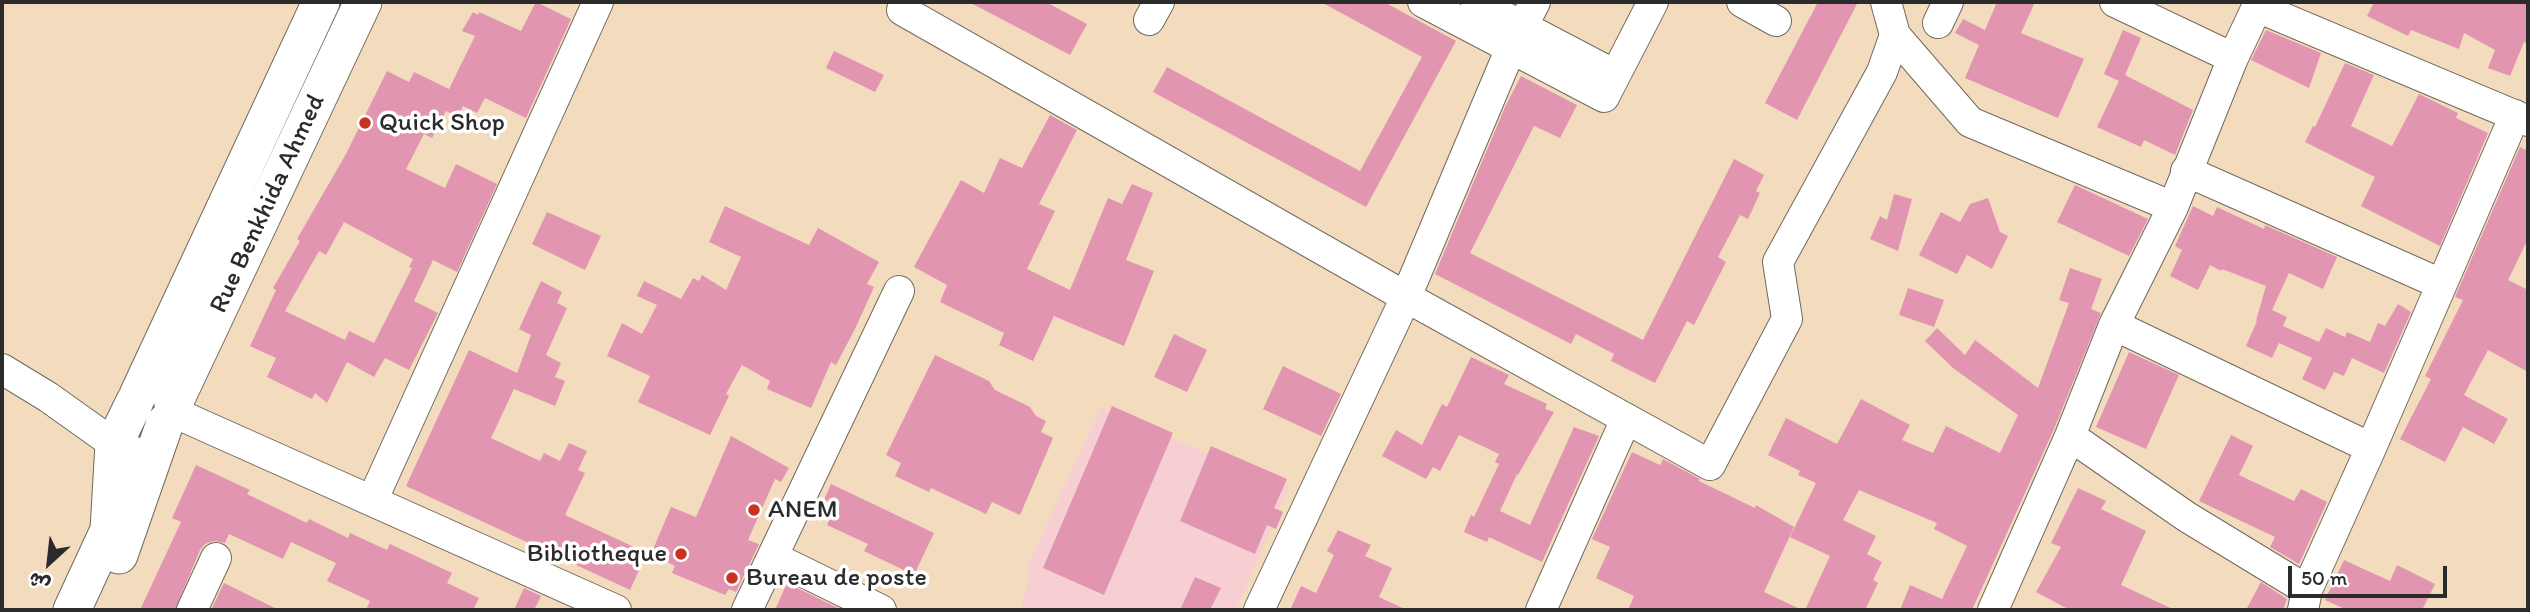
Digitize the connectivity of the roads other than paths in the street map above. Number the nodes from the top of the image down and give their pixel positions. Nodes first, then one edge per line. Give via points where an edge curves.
1 (321, 2) edge
2 (363, 2) edge
3 (598, 2) edge
4 (1423, 2) edge
5 (1476, 2) edge
6 (1653, 2) edge
7 (1742, 2) edge
8 (1886, 2) edge
9 (2115, 2) edge
10 (902, 10) dead end
11 (1776, 21) dead end
12 (1523, 25) edge
13 (1895, 35) junction
14 (2233, 58) junction
15 (2522, 118) edge
16 (2186, 170) junction
17 (2173, 207) junction
18 (2441, 284) junction
19 (899, 291) dead end
20 (1406, 297) junction
21 (2114, 325) junction
22 (2, 369) edge
23 (136, 398) junction
24 (170, 413) junction
25 (1626, 419) junction
26 (2070, 436) junction
27 (114, 444) junction
28 (2371, 448) junction
29 (153, 459) junction
30 (372, 501) junction
31 (773, 557) junction
32 (216, 558) dead end
33 (2305, 600) edge
34 (72, 610) edge
35 (95, 610) edge
36 (192, 610) edge
37 (616, 610) edge
38 (747, 610) edge
39 (881, 610) edge
40 (1259, 610) edge
41 (1541, 610) edge
42 (1993, 610) edge

1 - 23 main road
2 - 24 main road, Rue Benkhida Ahmed
3 - 30 street
4 - 12 street
5 - 12 street
6 - 12 street via 1609,86
7 - 11 street
8 - 13 street
9 - 14 street
10 - 20 street
12 - 20 street
13 - 17 street via 1970,122
13 - 25 street via 1882,72 1778,262 1787,319 1710,465
14 - 15 street via 2257,6
14 - 16 street
15 - 18 street
16 - 17 street
16 - 18 street
17 - 21 street
18 - 28 street
19 - 31 street
20 - 25 street
20 - 40 street
21 - 26 street
21 - 28 street
22 - 27 street
23 - 24 main road via 139,420 151,426
23 - 27 main road
24 - 29 main road, Rue Benkhida Ahmed
24 - 30 street
25 - 41 street
26 - 33 street
26 - 42 street
27 - 29 street
27 - 34 main road via 109,530
28 - 33 street
29 - 35 main road, Rue Benkhida Ahmed
30 - 37 street
31 - 38 street
31 - 39 street
32 - 36 street

